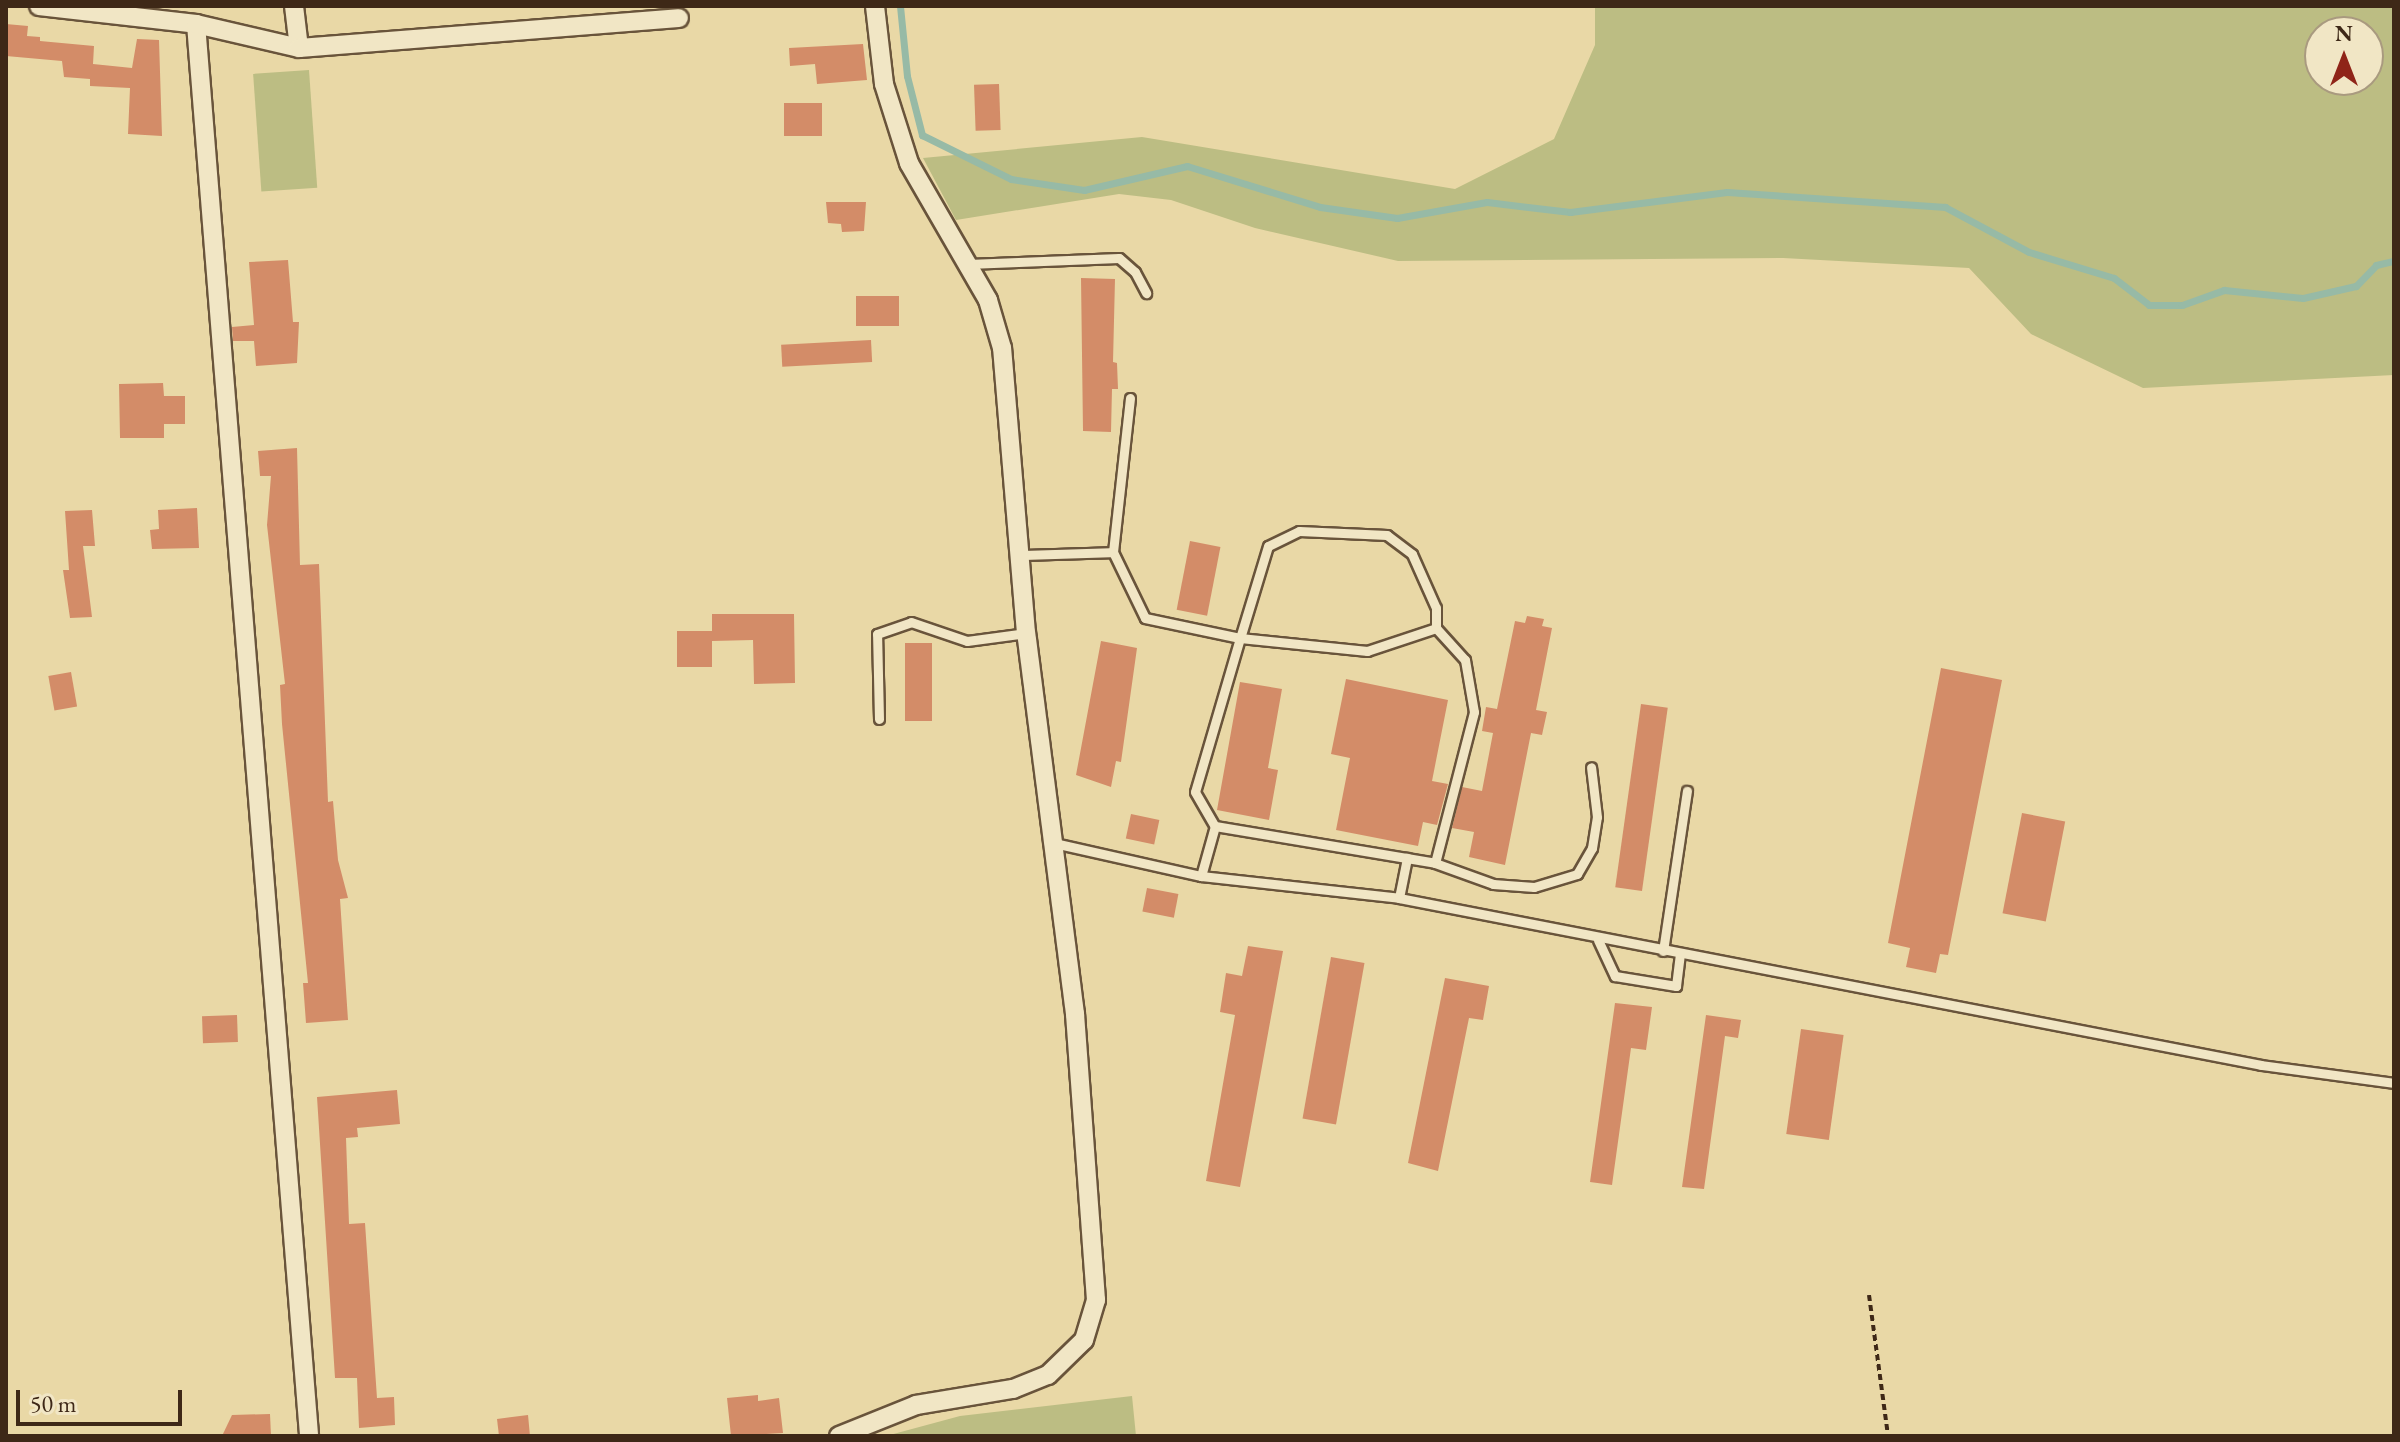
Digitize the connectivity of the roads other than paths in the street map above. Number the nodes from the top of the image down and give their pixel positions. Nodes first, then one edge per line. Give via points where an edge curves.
1 (39, 6) edge
2 (294, 6) edge
3 (875, 6) edge
4 (679, 18) dead end
5 (196, 24) junction
6 (299, 48) junction
7 (968, 264) junction
8 (1146, 293) dead end
9 (1130, 398) dead end
10 (1113, 552) junction
11 (1020, 555) junction
12 (1436, 628) junction
13 (1026, 633) junction
14 (1240, 638) junction
15 (879, 719) dead end
16 (1591, 767) dead end
17 (1687, 791) dead end
18 (1215, 826) junction
19 (1051, 842) junction
20 (1407, 858) junction
21 (1435, 863) junction
22 (1201, 876) junction
23 (1399, 898) junction
24 (1598, 940) junction
25 (1663, 951) junction
26 (1680, 954) junction
27 (2394, 1083) edge
28 (309, 1436) edge
29 (839, 1436) edge

1 - 5 street
2 - 6 street
3 - 7 street via 884,84 909,163
4 - 6 street
5 - 6 street
5 - 28 street
7 - 8 lane via 1119,258
7 - 11 street via 988,300 1002,348
9 - 10 lane
10 - 11 lane
10 - 14 lane via 1145,618
11 - 13 street
12 - 14 lane via 1367,651
12 - 14 lane via 1436,608 1412,554 1387,535 1299,531 1268,546
12 - 21 lane via 1465,660 1474,712
13 - 15 lane via 967,641 911,622 885,629 877,634
13 - 19 street
14 - 18 lane via 1195,792
16 - 21 lane via 1597,817 1592,848 1577,874 1534,887 1493,884
17 - 25 lane
18 - 20 lane
18 - 22 lane
19 - 22 lane
19 - 29 street via 1078,1045 1097,1276 1091,1323 1084,1340 1048,1375 1013,1389 916,1405
20 - 21 lane
20 - 23 lane
22 - 23 lane
23 - 24 lane
24 - 25 lane
24 - 26 lane via 1615,976 1676,986
25 - 26 lane
26 - 27 lane via 2261,1065

